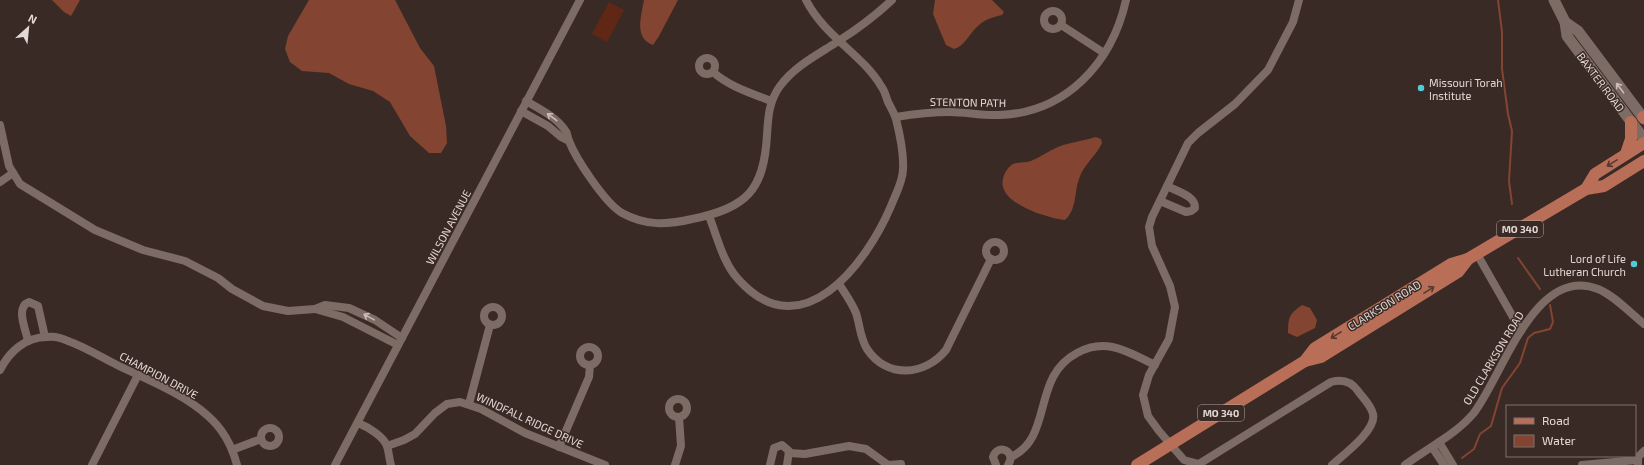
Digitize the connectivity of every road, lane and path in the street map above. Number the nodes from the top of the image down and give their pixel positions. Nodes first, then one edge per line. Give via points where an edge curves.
1 (580, 0) edge
2 (806, 0) edge
3 (892, 0) edge
4 (1126, 0) edge
5 (1299, 0) edge
6 (1554, 0) edge
7 (1565, 22) junction
8 (1061, 25) dead end
9 (838, 41) junction
10 (1104, 53) junction
11 (713, 72) dead end
12 (526, 101) junction
13 (771, 101) junction
14 (521, 111) junction
15 (896, 117) junction
16 (1644, 118) edge
17 (1631, 122) junction
18 (0, 125) edge
19 (1644, 139) edge
20 (569, 141) junction
21 (1644, 143) edge
22 (1626, 154) junction
23 (1644, 161) edge
24 (1639, 168) edge
25 (13, 173) junction
26 (0, 182) edge
27 (1167, 186) junction
28 (1586, 189) junction
29 (1160, 200) junction
30 (709, 216) junction
31 (1473, 257) junction
32 (991, 259) dead end
33 (839, 284) junction
34 (1405, 292) junction
35 (1396, 311) junction
36 (1644, 324) edge
37 (490, 325) dead end
38 (1521, 331) junction
39 (45, 337) junction
40 (28, 341) junction
41 (400, 342) junction
42 (1305, 361) junction
43 (590, 365) dead end
44 (1155, 365) junction
45 (0, 370) edge
46 (138, 375) junction
47 (469, 404) junction
48 (679, 417) dead end
49 (358, 422) junction
50 (261, 439) dead end
51 (1439, 442) junction
52 (1170, 445) junction
53 (387, 446) junction
54 (559, 447) junction
55 (1432, 447) junction
56 (232, 450) junction
57 (1644, 451) edge
58 (789, 454) junction
59 (1009, 461) edge
60 (1638, 463) edge
61 (901, 464) dead end
62 (92, 465) edge
63 (237, 465) edge
64 (335, 465) edge
65 (391, 465) edge
66 (605, 465) edge
67 (675, 465) edge
68 (770, 465) edge
69 (787, 465) edge
70 (996, 465) edge
71 (1137, 465) edge
72 (1194, 465) edge
73 (1332, 465) edge
74 (1405, 465) edge
75 (1444, 465) edge
76 (1453, 465) edge
77 (1582, 465) edge

1 - 12 street, WILSON AVENUE
2 - 9 street via 814,14
3 - 9 street
4 - 10 street, STENTON PATH via 1118,31
5 - 27 street via 1293,22 1268,70 1235,104 1198,132 1188,143
6 - 7 main road, BAXTER ROAD
16 -> 7 main road, BAXTER ROAD via 1578,31
7 - 17 main road, BAXTER ROAD via 1567,36
8 - 10 street
9 - 13 street via 789,76
9 - 15 street via 859,59 882,86
10 - 15 street, STENTON PATH via 1084,80 1071,92 1027,111 1000,115 926,112
11 - 13 street via 722,80
12 - 14 street, WILSON AVENUE
20 -> 12 street via 567,131 561,124
13 - 30 street via 764,165 756,184 741,203
14 - 20 street
14 - 41 street, WILSON AVENUE
15 - 33 street via 904,170 899,186 886,218 869,248 850,274
17 - 19 main road, BAXTER ROAD
17 - 22 main road via 1631,139
18 - 25 street via 9,166
20 - 30 street via 604,197 622,213 639,221 661,224
21 - 22 main road, CLARKSON ROAD / MO 340
22 -> 28 main road, CLARKSON ROAD / MO 340 via 1595,174
23 - 24 main road, CLARKSON ROAD / MO 340
24 - 28 main road, CLARKSON ROAD / MO 340 via 1604,186
25 - 26 street
25 - 41 street via 20,184 30,192 96,230 143,250 185,261 263,306 288,311 315,309 325,305 349,308 374,320
27 - 29 street
27 - 29 street via 1192,199 1195,208 1191,212 1186,212
28 - 31 main road, CLARKSON ROAD / MO 340
29 - 44 street via 1152,217 1149,236 1170,286 1175,307 1169,339
30 - 33 street via 732,272 744,286 765,299 784,306 804,303 826,294
31 - 34 main road, CLARKSON ROAD / MO 340 via 1450,264
35 -> 31 main road, CLARKSON ROAD / MO 340 via 1458,272
31 - 38 street
32 - 33 street via 946,350 934,361 919,369 894,369 873,356 862,340 853,307
34 - 35 main road
34 -> 42 main road, CLARKSON ROAD / MO 340 via 1315,348
35 - 42 main road, CLARKSON ROAD / MO 340 via 1321,357
36 - 38 street, OLD CLARKSON ROAD via 1613,298 1598,289 1585,286 1558,290 1538,309
37 - 47 street
38 - 51 street, OLD CLARKSON ROAD via 1485,396 1472,414
39 - 40 street, CHAMPION DRIVE
39 - 40 street via 38,306 29,302 21,311
39 - 46 street, CHAMPION DRIVE via 68,341
40 - 45 street, CHAMPION DRIVE via 10,354
41 - 49 street, WILSON AVENUE
42 - 52 main road, CLARKSON ROAD / MO 340
43 - 54 street via 589,377
44 - 52 street via 1144,385 1143,395 1148,416
44 - 59 street via 1121,348 1103,346 1083,350 1065,360 1053,374 1028,446
46 - 56 street, CHAMPION DRIVE via 200,410 223,432
46 - 62 street
47 - 53 street, WINDFALL RIDGE DRIVE via 447,404 435,412 415,434
47 - 54 street, WINDFALL RIDGE DRIVE via 525,433
48 - 67 street via 681,446
49 - 53 street
49 - 64 street, WILSON AVENUE
50 - 56 street
51 - 55 street, OLD CLARKSON ROAD
51 - 76 street
52 - 71 main road, CLARKSON ROAD / MO 340
52 - 72 street via 1184,460
53 - 65 street
54 - 66 street, WINDFALL RIDGE DRIVE
55 - 74 street, OLD CLARKSON ROAD
55 - 75 street
56 - 63 street, CHAMPION DRIVE
57 - 60 street via 1639,454
58 - 61 street via 805,454 849,446 866,449 888,465
58 - 68 street via 787,448 782,445 774,448
58 - 69 street
59 - 70 street via 1006,450 998,450 993,457
60 - 77 street
72 - 73 street via 1206,462 1338,380 1354,386 1370,407 1373,420 1368,431

